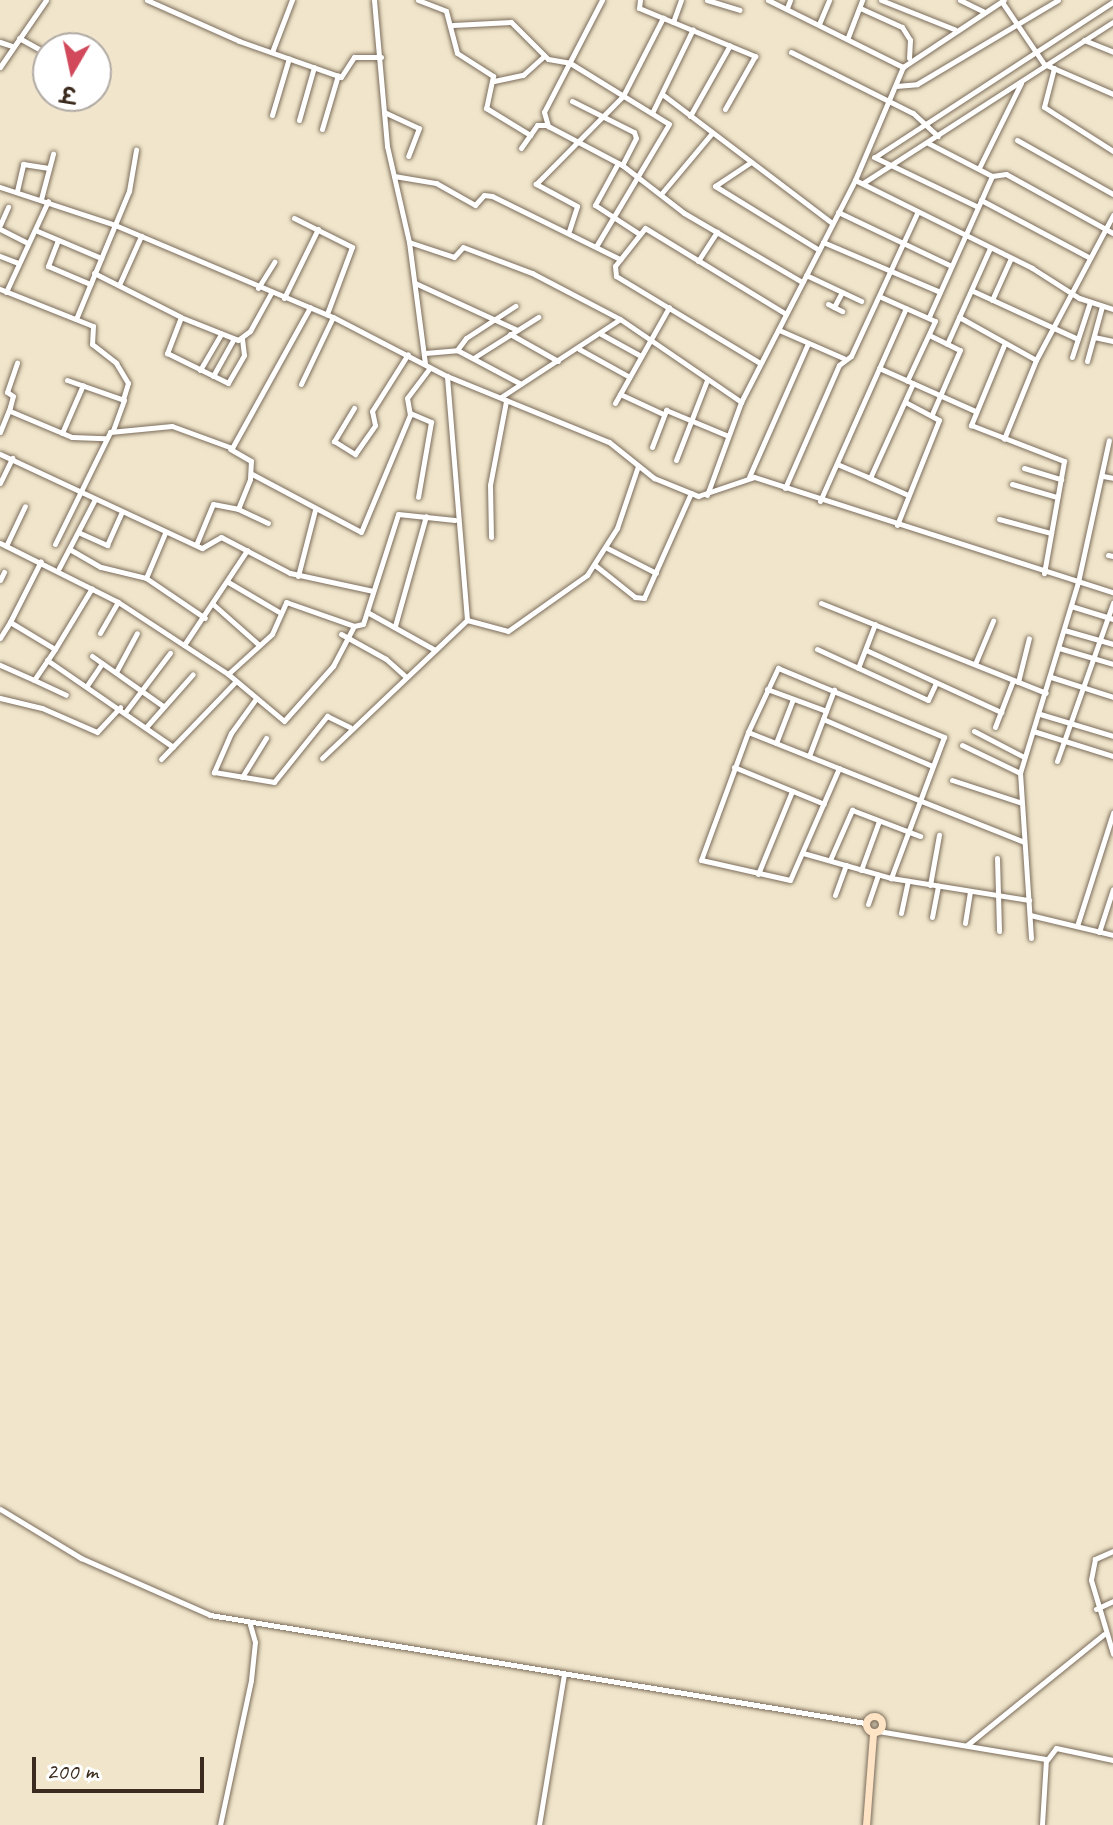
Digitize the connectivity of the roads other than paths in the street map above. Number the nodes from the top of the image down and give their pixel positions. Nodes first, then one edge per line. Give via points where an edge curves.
1 (46, 0) edge
2 (147, 0) edge
3 (292, 0) edge
4 (374, 0) edge
5 (418, 0) edge
6 (602, 0) edge
7 (640, 0) edge
8 (681, 0) edge
9 (707, 0) edge
10 (768, 0) edge
11 (790, 0) edge
12 (829, 0) edge
13 (862, 0) edge
14 (881, 0) edge
15 (960, 0) edge
16 (1058, 0) edge
17 (1003, 1) edge
18 (1113, 2) edge
19 (787, 8) junction
20 (860, 8) junction
21 (739, 10) dead end
22 (984, 12) junction
23 (663, 18) junction
24 (673, 22) junction
25 (1113, 22) edge
26 (819, 24) junction
27 (453, 25) junction
28 (1018, 25) junction
29 (693, 29) junction
30 (955, 30) junction
31 (848, 37) junction
32 (19, 38) junction
33 (1083, 40) junction
34 (0, 42) edge
35 (32, 45) edge
36 (730, 45) junction
37 (12, 46) junction
38 (1034, 51) junction
39 (272, 52) junction
40 (791, 52) dead end
41 (1113, 52) edge
42 (544, 56) junction
43 (381, 57) junction
44 (289, 58) junction
45 (909, 59) junction
46 (570, 63) junction
47 (1044, 64) junction
48 (0, 67) edge
49 (314, 67) junction
50 (903, 67) junction
51 (1054, 68) junction
52 (338, 75) junction
53 (1022, 80) junction
54 (494, 81) junction
55 (896, 86) junction
56 (662, 94) junction
57 (1113, 94) edge
58 (623, 96) junction
59 (572, 101) dead end
60 (890, 101) junction
61 (725, 109) dead end
62 (384, 112) junction
63 (652, 113) junction
64 (272, 115) dead end
65 (690, 116) junction
66 (606, 118) junction
67 (299, 120) dead end
68 (927, 122) junction
69 (548, 126) junction
70 (322, 129) dead end
71 (712, 133) junction
72 (530, 135) junction
73 (938, 136) junction
74 (1017, 140) dead end
75 (928, 143) junction
76 (579, 144) junction
77 (521, 148) dead end
78 (136, 150) dead end
79 (1113, 151) edge
80 (53, 154) dead end
81 (867, 154) junction
82 (408, 156) dead end
83 (875, 157) junction
84 (751, 162) junction
85 (620, 164) junction
86 (891, 164) junction
87 (49, 168) junction
88 (979, 168) junction
89 (394, 176) junction
90 (640, 176) junction
91 (992, 176) junction
92 (855, 180) junction
93 (863, 183) junction
94 (0, 187) edge
95 (17, 191) junction
96 (661, 194) junction
97 (1113, 194) edge
98 (41, 199) junction
99 (981, 200) junction
100 (48, 201) junction
101 (8, 207) dead end
102 (978, 207) junction
103 (838, 212) junction
104 (917, 213) junction
105 (1113, 215) edge
106 (294, 218) dead end
107 (614, 219) junction
108 (832, 223) junction
109 (115, 225) junction
110 (0, 227) edge
111 (1104, 228) junction
112 (318, 229) junction
113 (35, 230) junction
114 (569, 231) junction
115 (717, 232) junction
116 (638, 233) junction
117 (1113, 233) edge
118 (965, 235) junction
119 (141, 236) junction
120 (58, 240) junction
121 (409, 242) junction
122 (823, 242) junction
123 (28, 243) junction
124 (904, 243) junction
125 (597, 245) junction
126 (990, 248) junction
127 (819, 250) junction
128 (0, 256) edge
129 (1088, 257) junction
130 (101, 258) junction
131 (1011, 258) junction
132 (620, 259) junction
133 (698, 261) junction
134 (274, 262) dead end
135 (18, 263) junction
136 (951, 266) junction
137 (892, 272) junction
138 (94, 273) junction
139 (806, 275) junction
140 (802, 282) junction
141 (415, 283) junction
142 (90, 284) junction
143 (119, 285) junction
144 (258, 288) junction
145 (3, 290) edge
146 (973, 291) junction
147 (842, 292) junction
148 (940, 292) junction
149 (1069, 292) junction
150 (271, 293) junction
151 (881, 297) junction
152 (284, 298) junction
153 (992, 300) junction
154 (861, 301) dead end
155 (1090, 302) junction
156 (515, 306) dead end
157 (1102, 306) junction
158 (310, 307) junction
159 (669, 307) junction
160 (906, 308) junction
161 (1113, 309) edge
162 (842, 311) dead end
163 (786, 314) junction
164 (330, 315) junction
165 (538, 317) dead end
166 (929, 317) junction
167 (959, 317) junction
168 (182, 318) junction
169 (76, 319) junction
170 (495, 319) junction
171 (620, 319) junction
172 (1052, 327) junction
173 (517, 330) junction
174 (779, 330) junction
175 (221, 334) junction
176 (510, 334) junction
177 (601, 334) junction
178 (929, 335) junction
179 (1094, 337) junction
180 (242, 339) junction
181 (648, 339) junction
182 (1078, 339) junction
183 (233, 340) junction
184 (1113, 341) edge
185 (808, 343) junction
186 (947, 344) junction
187 (1004, 345) junction
188 (579, 349) junction
189 (457, 350) junction
190 (425, 353) junction
191 (408, 354) junction
192 (639, 355) junction
193 (475, 357) junction
194 (1072, 357) dead end
195 (844, 358) junction
196 (1036, 360) junction
197 (1087, 361) dead end
198 (559, 362) junction
199 (17, 363) dead end
200 (760, 363) junction
201 (428, 366) junction
202 (879, 368) junction
203 (200, 370) junction
204 (213, 376) junction
205 (447, 376) junction
206 (628, 376) junction
207 (67, 380) dead end
208 (707, 380) junction
209 (910, 382) junction
210 (301, 384) dead end
211 (522, 384) junction
212 (83, 385) junction
213 (620, 394) junction
214 (940, 395) junction
215 (123, 399) junction
216 (503, 399) junction
217 (741, 402) junction
218 (905, 402) junction
219 (615, 403) dead end
220 (354, 408) dead end
221 (10, 411) junction
222 (975, 411) junction
223 (410, 413) junction
224 (663, 414) junction
225 (932, 414) junction
226 (690, 420) junction
227 (113, 431) junction
228 (0, 432) edge
229 (62, 433) junction
230 (726, 435) junction
231 (105, 438) junction
232 (1004, 439) junction
233 (1109, 440) dead end
234 (652, 447) dead end
235 (230, 449) junction
236 (0, 454) edge
237 (12, 458) junction
238 (676, 460) dead end
239 (837, 464) junction
240 (638, 466) junction
241 (1024, 468) dead end
242 (252, 474) junction
243 (1103, 476) junction
244 (749, 477) junction
245 (870, 478) junction
246 (1113, 478) edge
247 (1061, 479) junction
248 (0, 483) edge
249 (1012, 484) dead end
250 (785, 488) junction
251 (76, 491) junction
252 (691, 493) junction
253 (908, 495) junction
254 (706, 496) junction
255 (418, 497) dead end
256 (1057, 497) junction
257 (94, 501) junction
258 (820, 501) junction
259 (25, 506) dead end
260 (238, 509) junction
261 (315, 510) junction
262 (122, 513) junction
263 (426, 516) junction
264 (999, 519) dead end
265 (455, 520) junction
266 (268, 523) dead end
267 (897, 525) junction
268 (80, 533) junction
269 (165, 533) junction
270 (1051, 533) junction
271 (491, 537) dead end
272 (55, 544) dead end
273 (3, 545) edge
274 (196, 545) junction
275 (607, 548) junction
276 (71, 550) junction
277 (247, 550) junction
278 (41, 561) junction
279 (596, 566) junction
280 (59, 568) junction
281 (4, 572) dead end
282 (656, 573) junction
283 (1044, 573) junction
284 (298, 576) junction
285 (146, 578) junction
286 (0, 580) edge
287 (228, 582) junction
288 (1078, 582) junction
289 (92, 588) junction
290 (373, 591) junction
291 (1113, 592) edge
292 (118, 602) junction
293 (821, 603) dead end
294 (1113, 603) edge
295 (214, 605) junction
296 (1071, 606) junction
297 (279, 612) junction
298 (367, 612) junction
299 (205, 618) junction
300 (1111, 618) edge
301 (467, 620) junction
302 (993, 621) dead end
303 (10, 622) junction
304 (875, 624) junction
305 (354, 626) junction
306 (395, 626) junction
307 (1064, 630) junction
308 (100, 633) dead end
309 (137, 633) dead end
310 (341, 634) dead end
311 (0, 638) edge
312 (350, 638) junction
313 (1029, 638) dead end
314 (1102, 640) junction
315 (258, 644) junction
316 (1113, 644) edge
317 (184, 645) junction
318 (1059, 648) junction
319 (55, 649) junction
320 (817, 649) dead end
321 (435, 650) junction
322 (866, 650) junction
323 (170, 653) dead end
324 (92, 656) dead end
325 (1094, 658) junction
326 (47, 660) junction
327 (102, 663) junction
328 (975, 664) junction
329 (1113, 664) edge
330 (0, 665) edge
331 (858, 668) junction
332 (116, 672) junction
333 (193, 674) dead end
334 (228, 674) junction
335 (405, 676) junction
336 (1051, 677) junction
337 (34, 680) junction
338 (236, 681) junction
339 (1016, 681) junction
340 (936, 683) junction
341 (88, 684) junction
342 (1083, 687) junction
343 (142, 689) junction
344 (767, 689) junction
345 (834, 690) junction
346 (1046, 693) junction
347 (66, 695) dead end
348 (1113, 697) edge
349 (0, 698) edge
350 (793, 699) junction
351 (255, 700) junction
352 (163, 706) junction
353 (123, 709) junction
354 (826, 711) junction
355 (1001, 712) junction
356 (1040, 714) junction
357 (823, 719) junction
358 (1070, 723) junction
359 (147, 726) junction
360 (350, 727) junction
361 (995, 727) dead end
362 (974, 731) dead end
363 (1033, 731) junction
364 (748, 732) junction
365 (1113, 736) edge
366 (266, 738) dead end
367 (1064, 740) junction
368 (776, 743) junction
369 (962, 745) dead end
370 (173, 747) junction
371 (809, 756) junction
372 (1113, 756) edge
373 (1024, 757) junction
374 (322, 758) dead end
375 (161, 759) dead end
376 (1057, 761) dead end
377 (932, 766) junction
378 (734, 767) junction
379 (839, 768) junction
380 (1020, 773) junction
381 (242, 777) junction
382 (952, 780) dead end
383 (792, 791) junction
384 (919, 800) junction
385 (1019, 802) junction
386 (824, 804) junction
387 (1113, 813) edge
388 (879, 821) junction
389 (908, 832) junction
390 (939, 835) dead end
391 (920, 836) dead end
392 (1024, 842) junction
393 (803, 853) junction
394 (997, 858) dead end
395 (830, 860) junction
396 (846, 865) junction
397 (861, 870) junction
398 (758, 874) junction
399 (878, 875) junction
400 (891, 878) junction
401 (908, 881) junction
402 (930, 885) junction
403 (938, 886) junction
404 (1113, 889) edge
405 (970, 891) junction
406 (835, 895) dead end
407 (997, 895) junction
408 (1029, 900) junction
409 (868, 904) dead end
410 (901, 913) dead end
411 (1030, 915) junction
412 (932, 917) dead end
413 (965, 923) dead end
414 (1077, 926) junction
415 (999, 931) dead end
416 (1099, 932) junction
417 (1113, 935) edge
418 (1031, 938) dead end
419 (0, 1509) edge
420 (1113, 1551) edge
421 (1113, 1601) edge
422 (1096, 1609) junction
423 (250, 1624) junction
424 (1104, 1634) junction
425 (1111, 1644) edge
426 (1113, 1654) edge
427 (564, 1674) junction
428 (865, 1723) junction
429 (876, 1732) junction
430 (967, 1746) junction
431 (1047, 1760) junction
432 (1113, 1760) edge
433 (220, 1825) edge
434 (539, 1825) edge
435 (866, 1825) edge
436 (1042, 1825) edge

1 - 32 street
2 - 39 street
3 - 39 street
4 - 43 street
5 - 27 street via 442,7
6 - 46 street
7 - 23 street via 639,8
8 - 24 street
9 - 21 street
10 - 19 street
11 - 19 street
12 - 26 street
13 - 20 street
14 - 30 street
15 - 22 street
16 - 28 street
17 - 22 street
17 - 28 street
18 - 38 street
19 - 26 street
20 - 31 street
20 - 45 street via 902,27 910,40
22 - 30 street
23 - 24 street
23 - 58 street
24 - 29 street
25 - 33 street
26 - 31 street
27 - 42 street via 511,22
27 - 54 street via 457,53
28 - 38 street
28 - 55 street via 907,89
29 - 36 street
29 - 56 street
30 - 45 street
31 - 50 street
32 - 35 street
32 - 37 street
33 - 41 street
33 - 47 street
34 - 37 street
36 - 61 street via 756,59
36 - 65 street
37 - 48 street
38 - 47 street
38 - 68 street
39 - 44 street
40 - 60 street
42 - 46 street
42 - 54 street via 523,75
43 - 52 street via 354,57 347,74
43 - 62 street
44 - 49 street
44 - 64 street
45 - 50 street
46 - 58 street
46 - 69 street via 544,112
47 - 51 street
47 - 53 street
49 - 52 street
49 - 67 street
50 - 55 street
51 - 57 street
51 - 79 street via 1044,107
52 - 70 street
53 - 73 street
53 - 88 street
54 - 72 street via 486,108
55 - 60 street
56 - 63 street
56 - 65 street
58 - 63 street
58 - 66 street
59 - 66 street
60 - 68 street
60 - 81 street
62 - 82 street via 419,128
62 - 89 street
63 - 90 street via 669,127
65 - 71 street
66 - 76 street
66 - 85 street via 636,135
68 - 73 street
68 - 83 street
69 - 72 street via 539,124
69 - 76 street
71 - 84 street
71 - 96 street
72 - 77 street
73 - 75 street
74 - 97 street
75 - 86 street
75 - 88 street
76 - 85 street
76 - 114 street via 536,185 576,205
78 - 109 street via 129,191
80 - 87 street
81 - 83 street
81 - 92 street
83 - 86 street
84 - 108 street
84 - 127 street via 715,186
85 - 90 street
85 - 107 street via 595,204
86 - 93 street
86 - 102 street
87 - 95 street via 23,164
87 - 98 street
88 - 91 street
89 - 114 street via 436,183 475,205 484,195 492,196
89 - 121 street
90 - 96 street
90 - 107 street
91 - 99 street
91 - 111 street via 1006,174
92 - 93 street
92 - 103 street
93 - 104 street
94 - 95 street
95 - 98 street
96 - 115 street
98 - 100 street
99 - 102 street
99 - 129 street
100 - 109 street
100 - 113 street
101 - 110 street
102 - 118 street
103 - 108 street
103 - 124 street
104 - 118 street
104 - 124 street
105 - 111 street
106 - 112 street
107 - 116 street
107 - 125 street
108 - 122 street
109 - 119 street
109 - 130 street
110 - 123 street
111 - 117 street
111 - 129 street
112 - 152 street
112 - 164 street via 352,247
113 - 120 street
113 - 123 street
114 - 125 street
115 - 133 street
115 - 140 street
116 - 132 street
116 - 133 street via 647,228
118 - 126 street
118 - 136 street
119 - 143 street
119 - 144 street
120 - 130 street
120 - 142 street via 49,268
121 - 141 street
121 - 171 street via 454,257 463,247 500,258
122 - 127 street
122 - 137 street
123 - 135 street
124 - 136 street
124 - 137 street
125 - 132 street
126 - 131 street
126 - 146 street
127 - 139 street
128 - 135 street
129 - 149 street
130 - 138 street
131 - 149 street
131 - 153 street
132 - 159 street via 616,276
133 - 163 street
134 - 144 street
135 - 145 street
136 - 148 street
137 - 148 street
137 - 151 street
138 - 142 street
138 - 143 street
139 - 140 street
139 - 147 street
140 - 163 street
141 - 170 street
141 - 190 street
142 - 169 street
143 - 168 street
144 - 150 street
145 - 169 street
146 - 153 street
146 - 167 street
147 - 154 street
147 - 162 street via 831,306
148 - 166 street
149 - 155 street
149 - 172 street
150 - 152 street
150 - 180 street
151 - 160 street
151 - 195 street via 851,356
152 - 158 street
153 - 172 street
155 - 157 street
155 - 182 street
156 - 170 street
157 - 161 street
157 - 179 street
158 - 164 street
158 - 235 street
159 - 181 street
159 - 200 street
160 - 166 street
160 - 202 street
163 - 174 street
164 - 191 street
164 - 210 street
165 - 173 street
166 - 178 street via 935,321
167 - 186 street
167 - 187 street
168 - 175 street
168 - 203 street via 167,353
169 - 215 street via 94,327 92,344 116,363 128,383
170 - 173 street
170 - 189 street
171 - 177 street
171 - 181 street
172 - 182 street
172 - 196 street
173 - 176 street
174 - 185 street
174 - 200 street
175 - 183 street
175 - 203 street
176 - 193 street
176 - 198 street
177 - 188 street
177 - 192 street
178 - 186 street
178 - 209 street
179 - 184 street
179 - 197 street
180 - 183 street
180 - 204 street via 244,355 231,381
181 - 192 street
181 - 208 street
182 - 194 street
183 - 204 street
185 - 195 street
185 - 244 street
186 - 214 street via 960,353
187 - 196 street
187 - 222 street
188 - 198 street
188 - 206 street
189 - 190 street
189 - 193 street
190 - 201 street
191 - 201 street
191 - 220 street via 372,411 375,425 355,454 334,443
192 - 206 street
193 - 211 street
195 - 250 street
196 - 232 street
198 - 211 street
199 - 221 street via 7,392 13,396
200 - 217 street
201 - 205 street
201 - 223 street via 407,398
202 - 209 street
202 - 239 street
203 - 204 street
205 - 216 street
205 - 265 street
206 - 213 street
207 - 212 street
208 - 217 street
208 - 226 street
209 - 214 street
209 - 218 street
211 - 216 street
212 - 215 street
212 - 229 street
213 - 219 street
213 - 224 street
214 - 222 street
214 - 225 street
215 - 227 street
216 - 240 street via 609,442
216 - 271 street via 490,485
217 - 230 street
218 - 225 street
218 - 245 street
221 - 228 street
221 - 229 street
222 - 232 street via 972,427
223 - 255 street via 431,422
223 - 261 street via 363,530
224 - 226 street via 666,410
224 - 234 street
225 - 253 street via 939,420
226 - 230 street
226 - 238 street
227 - 231 street
227 - 235 street via 172,426
229 - 231 street
230 - 254 street
231 - 251 street
232 - 247 street via 1062,460
233 - 243 street
235 - 242 street via 249,458
236 - 237 street
237 - 248 street
237 - 251 street
239 - 245 street
239 - 258 street
240 - 252 street
240 - 275 street
241 - 247 street
242 - 260 street
242 - 261 street
243 - 246 street
243 - 288 street
244 - 250 street
244 - 254 street
245 - 253 street
247 - 256 street
249 - 256 street
250 - 258 street
251 - 257 street
251 - 272 street
252 - 254 street
252 - 282 street
253 - 267 street
256 - 270 street
257 - 262 street
257 - 268 street
258 - 267 street
259 - 273 street
260 - 266 street
260 - 274 street via 213,504
261 - 284 street
262 - 268 street via 107,545
262 - 269 street
263 - 265 street
263 - 290 street via 398,514
263 - 306 street
264 - 270 street
265 - 301 street
267 - 283 street
268 - 276 street
269 - 274 street
269 - 285 street
270 - 283 street
273 - 278 street
274 - 277 street via 204,548 219,537
275 - 279 street
275 - 282 street
276 - 280 street
276 - 285 street via 104,568
277 - 284 street
277 - 287 street
278 - 280 street
278 - 303 street
279 - 282 street via 642,599
279 - 301 street via 508,631
280 - 289 street
281 - 286 street
283 - 288 street
284 - 290 street
285 - 299 street
287 - 295 street
287 - 297 street
288 - 291 street
288 - 296 street
289 - 292 street
289 - 319 street
290 - 298 street
292 - 308 street
292 - 317 street
293 - 304 street
294 - 300 street
295 - 299 street
295 - 315 street
296 - 300 street
296 - 307 street
297 - 305 street via 289,601
297 - 315 street via 272,634
298 - 305 street via 363,624
298 - 306 street
299 - 317 street
300 - 314 street
301 - 321 street
302 - 328 street
303 - 311 street
303 - 319 street
304 - 322 street
304 - 328 street
305 - 312 street
306 - 321 street
307 - 314 street
307 - 318 street
309 - 332 street
310 - 312 street
312 - 335 street
312 - 351 street via 288,720
313 - 339 street
314 - 316 street
314 - 325 street
315 - 334 street
317 - 334 street
318 - 325 street
318 - 336 street
319 - 326 street
320 - 331 street
321 - 335 street
322 - 331 street
322 - 340 street
323 - 343 street
324 - 327 street
325 - 329 street
325 - 342 street
326 - 337 street
326 - 341 street
327 - 332 street
327 - 341 street
328 - 339 street
330 - 337 street
331 - 340 street via 928,700
332 - 343 street
333 - 352 street
334 - 338 street
335 - 360 street
336 - 342 street
336 - 346 street
337 - 347 street
338 - 351 street
338 - 370 street
339 - 346 street
339 - 355 street
340 - 355 street
341 - 353 street
342 - 348 street
342 - 358 street
343 - 352 street
343 - 353 street
344 - 345 street via 777,667
344 - 350 street
344 - 364 street
345 - 354 street
345 - 377 street via 944,737
346 - 356 street
349 - 353 street via 42,708 97,732
350 - 354 street
350 - 368 street
351 - 381 street via 213,766 217,773
352 - 359 street
353 - 359 street
354 - 357 street
355 - 361 street
356 - 358 street
356 - 363 street
357 - 371 street
357 - 377 street
358 - 365 street
358 - 367 street
359 - 370 street
360 - 374 street
360 - 381 street via 329,714 276,781
362 - 373 street
363 - 367 street
363 - 373 street
364 - 368 street
364 - 378 street
366 - 381 street
367 - 372 street
367 - 376 street
368 - 371 street
369 - 380 street
370 - 375 street
371 - 379 street
373 - 380 street
377 - 384 street
378 - 383 street
378 - 398 street via 700,858
379 - 384 street
379 - 386 street
380 - 385 street
382 - 385 street
383 - 386 street
383 - 398 street
384 - 389 street
384 - 392 street
385 - 392 street
386 - 393 street
387 - 414 street
388 - 389 street
388 - 395 street via 850,811
388 - 397 street
389 - 391 street
389 - 400 street
390 - 402 street
392 - 408 street
393 - 395 street
393 - 398 street via 790,880
394 - 407 street
395 - 396 street
396 - 397 street
396 - 406 street
397 - 399 street
399 - 400 street
399 - 409 street
400 - 401 street
401 - 402 street
401 - 410 street
402 - 403 street
403 - 405 street
403 - 412 street
404 - 416 street
405 - 407 street
405 - 413 street
407 - 408 street
407 - 415 street
408 - 411 street
411 - 414 street
411 - 418 street
414 - 416 street
416 - 417 street
419 - 423 street via 81,1558 150,1590 210,1615
420 - 422 street via 1092,1566
421 - 422 street
422 - 424 street
423 - 427 street
423 - 433 street via 255,1642 251,1680
424 - 425 street
424 - 430 street
425 - 426 street
427 - 428 street
427 - 434 street
428 - 429 street
428 - 429 street via 878,1718
429 - 430 street
429 - 435 street
430 - 431 street
431 - 432 street via 1056,1748
431 - 436 street

